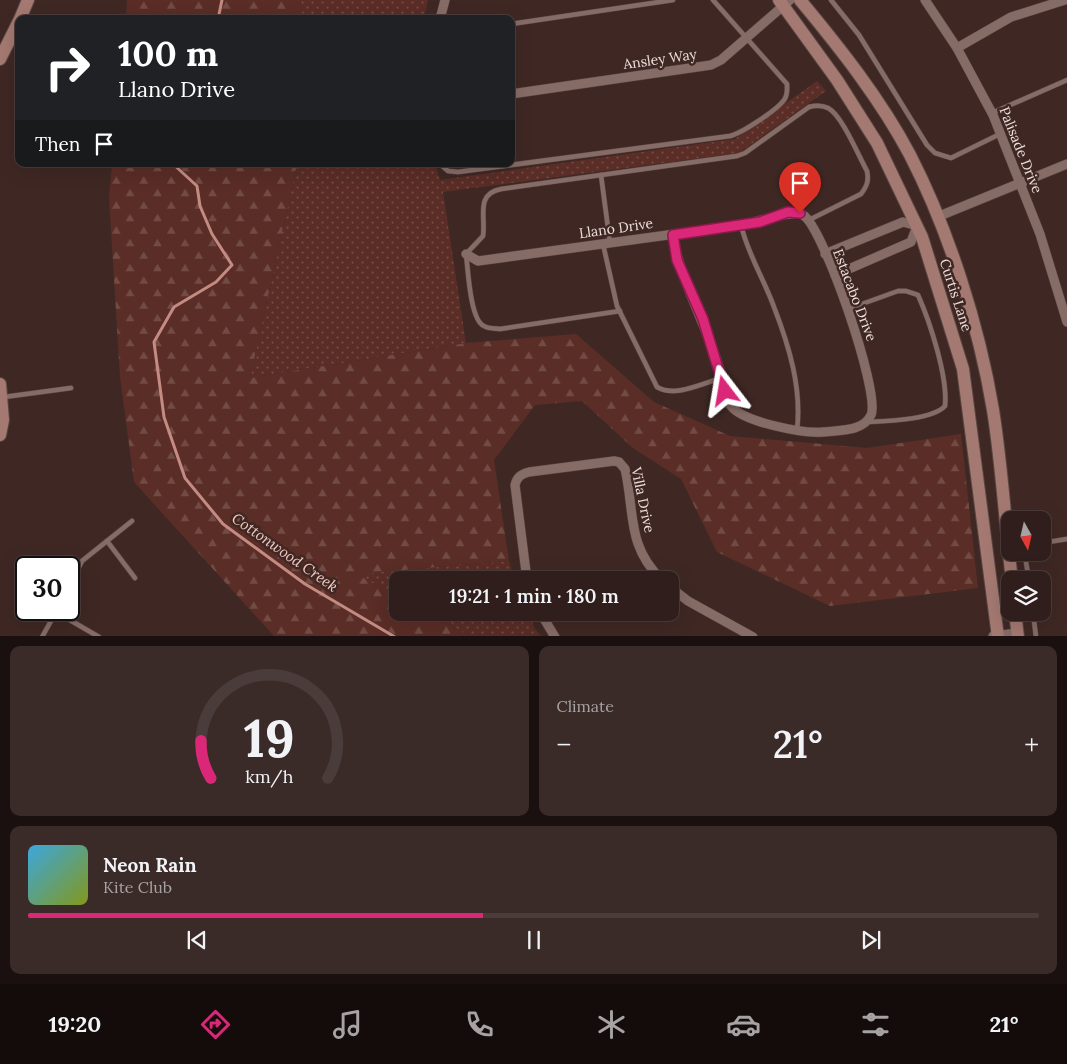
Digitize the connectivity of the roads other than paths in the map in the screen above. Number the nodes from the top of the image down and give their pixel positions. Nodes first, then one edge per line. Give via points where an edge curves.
1 (28, 0) edge
2 (445, 0) edge
3 (673, 0) edge
4 (713, 0) edge
5 (800, 0) edge
6 (831, 0) edge
7 (924, 0) edge
8 (1065, 0) edge
9 (785, 2) edge
10 (21, 15) edge
11 (441, 15) edge
12 (515, 23) edge
13 (15, 28) edge
14 (748, 38) junction
15 (957, 48) junction
16 (0, 59) edge
17 (1067, 80) edge
18 (515, 93) edge
19 (992, 112) junction
20 (1001, 133) junction
21 (515, 164) edge
22 (1067, 164) edge
23 (442, 167) edge
24 (491, 167) edge
25 (601, 175) junction
26 (1020, 183) junction
27 (800, 213) joint
28 (937, 217) junction
29 (809, 220) junction
30 (741, 226) junction
31 (917, 226) junction
32 (673, 235) junction
33 (607, 244) junction
34 (466, 254) junction
35 (825, 254) junction
36 (834, 275) junction
37 (848, 309) junction
38 (620, 311) junction
39 (1067, 322) edge
40 (722, 378) junction
41 (0, 384) edge
42 (71, 388) dead end
43 (1, 398) edge
44 (866, 422) junction
45 (797, 432) junction
46 (0, 435) edge
47 (132, 521) dead end
48 (1067, 540) edge
49 (107, 541) junction
50 (1051, 542) edge
51 (80, 565) edge
52 (526, 571) edge
53 (655, 571) edge
54 (1011, 571) edge
55 (135, 578) dead end
56 (679, 594) edge
57 (51, 621) edge
58 (74, 621) edge
59 (546, 621) edge
60 (1016, 621) edge
61 (1034, 621) edge
62 (1018, 635) edge
63 (42, 636) edge
64 (99, 636) edge
65 (555, 636) edge
66 (752, 636) edge
67 (996, 636) edge
68 (1036, 636) edge

1 - 10 street
2 - 11 street
3 - 12 lane
4 - 14 lane
5 - 28 street, Curtis Lane via 876,101 909,155
6 - 20 lane via 859,35 934,153 950,158
7 - 15 street, Palisade Drive
8 - 15 street via 1011,17
9 - 14 street, Ansley Way
9 - 31 street, Curtis Lane via 878,143
13 - 16 street
14 - 18 street, Ansley Way via 721,60 704,67
14 - 21 lane via 784,79 788,90 780,104 736,135
15 - 19 street, Palisade Drive
17 - 19 lane
19 - 20 street, Palisade Drive
20 - 26 street, Palisade Drive
22 - 26 street
23 - 24 lane via 453,172
25 - 29 lane via 741,155 809,107 822,106 837,117 867,171 868,180 861,194
25 - 33 lane
25 - 34 lane via 495,190 483,204 483,236
26 - 28 street
26 - 39 street, Palisade Drive via 1040,234
27 - 29 street, Estacabo Drive
27 - 30 street, Llano Drive via 788,212
28 - 31 street
28 - 54 street, Curtis Lane via 964,294 993,411
29 - 35 street, Estacabo Drive
30 - 32 street, Llano Drive
30 - 45 lane via 746,248 774,307 797,384
31 - 35 street via 902,222
31 - 36 street via 911,242
31 - 67 street, Curtis Lane via 963,369
32 - 33 street, Llano Drive
32 - 40 street via 677,260 703,319
33 - 34 street, Llano Drive via 478,261
33 - 38 lane via 612,291
34 - 38 lane via 473,309 483,326 500,328
35 - 36 street, Estacabo Drive
36 - 37 street, Estacabo Drive
37 - 44 street, Estacabo Drive via 858,337 873,407
37 - 44 lane via 898,291 918,295 926,313 945,390 945,406 936,414
38 - 40 lane via 657,387 677,390
40 - 45 street via 726,399 736,411
41 - 43 street
42 - 43 lane
43 - 46 street
44 - 45 street via 855,428
47 - 49 lane
48 - 50 lane
49 - 51 lane
49 - 55 lane
52 - 53 street, Villa Drive via 514,485 519,477 529,472 608,461 619,462 626,474 632,528 641,551
56 - 66 street
57 - 63 lane
58 - 64 lane
59 - 65 street
60 - 62 street
61 - 68 lane
62 - 67 street

